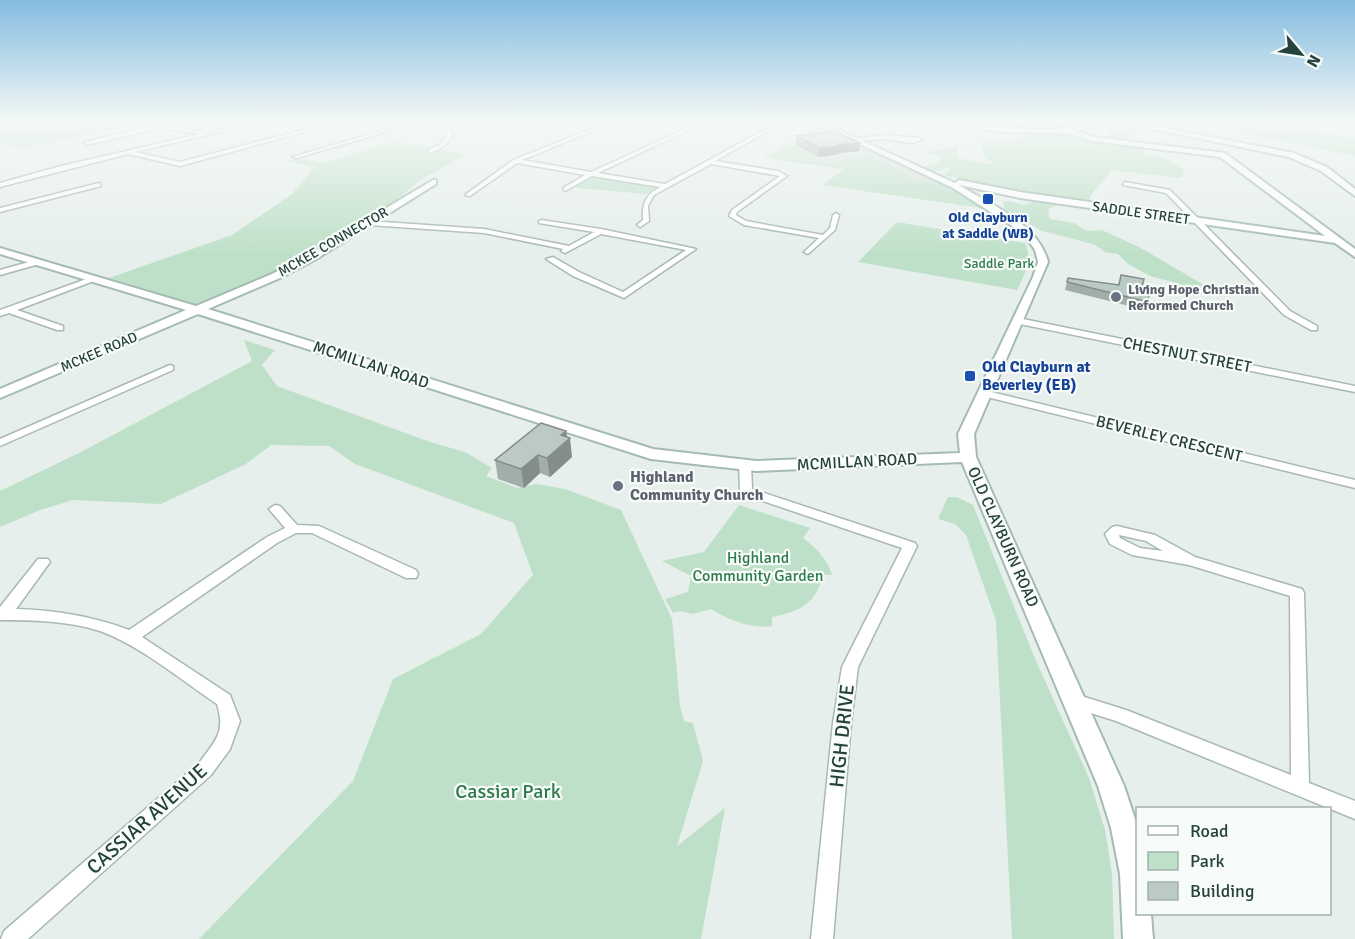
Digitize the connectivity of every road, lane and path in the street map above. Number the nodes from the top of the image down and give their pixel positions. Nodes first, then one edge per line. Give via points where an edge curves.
1 (71, 167) edge
2 (507, 167) edge
3 (549, 167) edge
4 (607, 167) edge
5 (699, 167) edge
6 (739, 167) edge
7 (915, 167) edge
8 (1236, 167) edge
9 (1320, 167) edge
10 (591, 174) junction
11 (946, 181) junction
12 (433, 182) dead end
13 (1125, 184) dead end
14 (0, 185) edge
15 (99, 185) dead end
16 (664, 186) junction
17 (565, 189) dead end
18 (1355, 193) edge
19 (468, 195) dead end
20 (0, 210) edge
21 (836, 215) dead end
22 (1197, 221) junction
23 (542, 222) dead end
24 (369, 223) junction
25 (640, 225) dead end
26 (601, 231) junction
27 (824, 237) junction
28 (1338, 241) junction
29 (570, 248) junction
30 (0, 251) edge
31 (808, 252) dead end
32 (1355, 254) edge
33 (36, 262) junction
34 (0, 273) edge
35 (95, 279) junction
36 (10, 310) junction
37 (197, 310) junction
38 (0, 313) edge
39 (1018, 321) junction
40 (60, 328) dead end
41 (1314, 328) dead end
42 (170, 368) dead end
43 (1355, 389) edge
44 (983, 393) junction
45 (0, 394) edge
46 (0, 443) edge
47 (968, 457) junction
48 (745, 465) junction
49 (1355, 484) edge
50 (275, 509) dead end
51 (294, 529) junction
52 (1190, 560) junction
53 (43, 562) dead end
54 (411, 574) dead end
55 (2, 613) edge
56 (130, 637) junction
57 (1075, 701) junction
58 (1300, 788) junction
59 (1355, 810) edge
60 (1136, 906) edge
61 (1137, 915) edge
62 (12, 939) edge
63 (822, 939) edge
64 (1138, 939) edge

1 - 14 street
2 - 19 street
3 - 10 street
4 - 10 street
5 - 16 street
6 - 27 street via 784,176 734,211 735,219
7 - 11 main road, OLD CLAYBURN ROAD
8 - 28 main road
9 - 18 main road
10 - 16 street
10 - 17 street
11 - 22 main road, SADDLE STREET
11 - 39 main road, OLD CLAYBURN ROAD via 1027,232 1040,250 1042,269
12 - 24 main road, MCKEE CONNECTOR
13 - 22 street via 1168,191
15 - 20 street
16 - 25 street via 647,200 646,221
21 - 27 street via 836,225
22 - 28 main road, SADDLE STREET
22 - 41 street via 1287,313
23 - 26 street
24 - 29 street via 484,231
24 - 37 main road, MCKEE CONNECTOR via 276,276
26 - 29 street
26 - 29 street via 692,249 624,295 550,259
27 - 31 street
28 - 32 main road
30 - 33 main road, MCMILLAN ROAD
33 - 34 street
33 - 35 main road, MCMILLAN ROAD
35 - 36 street
35 - 37 main road, MCMILLAN ROAD
36 - 38 street
36 - 40 street
37 - 45 main road, MCKEE ROAD
37 - 48 main road, MCMILLAN ROAD via 651,454
39 - 43 street, CHESTNUT STREET
39 - 44 main road, OLD CLAYBURN ROAD
42 - 46 street
44 - 47 main road, OLD CLAYBURN ROAD via 966,434
44 - 49 street, BEVERLEY CRESCENT
47 - 48 main road, MCMILLAN ROAD
47 - 57 main road, OLD CLAYBURN ROAD
48 - 63 street, HIGH DRIVE via 746,491 910,546 850,668
50 - 51 street
51 - 54 street via 314,529
51 - 56 street
52 - 52 street via 1140,534 1117,530 1112,534 1115,541 1137,552
52 - 58 street via 1297,593
53 - 55 street, CASSIAR AVENUE
55 - 56 street, CASSIAR AVENUE via 80,620
56 - 62 street, CASSIAR AVENUE via 224,700 231,721 224,743 205,769
57 - 58 street via 1120,715
57 - 60 main road, OLD CLAYBURN ROAD via 1124,828
58 - 59 street
61 - 64 main road, OLD CLAYBURN ROAD

